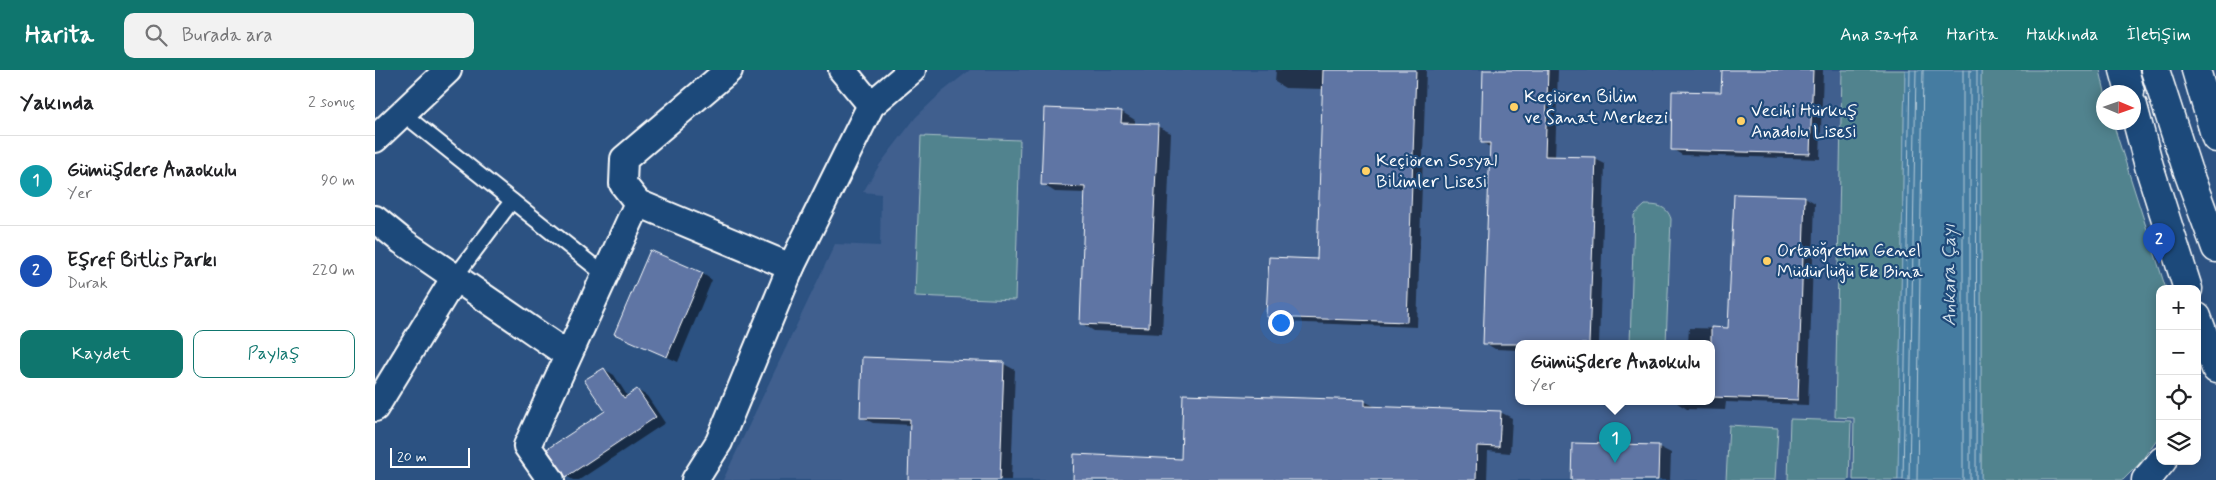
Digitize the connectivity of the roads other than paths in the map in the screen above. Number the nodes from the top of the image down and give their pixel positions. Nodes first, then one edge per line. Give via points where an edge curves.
1 (729, 70) edge
2 (843, 70) edge
3 (912, 70) edge
4 (2124, 70) edge
5 (2155, 70) edge
6 (2196, 70) edge
7 (446, 71) edge
8 (2128, 85) edge
9 (871, 105) junction
10 (402, 113) junction
11 (2139, 130) edge
12 (2216, 138) edge
13 (375, 139) edge
14 (512, 201) junction
15 (638, 203) junction
16 (375, 219) edge
17 (2216, 248) edge
18 (791, 267) junction
19 (605, 275) junction
20 (455, 277) junction
21 (2187, 285) edge
22 (2198, 330) edge
23 (569, 355) junction
24 (2216, 369) edge
25 (375, 408) edge
26 (2159, 465) edge
27 (551, 480) edge
28 (695, 480) edge
29 (2146, 480) edge

1 - 15 street via 624,159 623,184
2 - 9 street
3 - 9 street
4 - 8 main road
5 - 17 main road
6 - 12 main road
7 - 10 street
9 - 18 street
10 - 13 street
10 - 14 lane
11 - 21 main road
14 - 19 lane
14 - 20 lane
15 - 18 street
15 - 19 street
16 - 20 street
18 - 28 street via 719,442
19 - 23 street
20 - 23 street
20 - 25 street
22 - 24 main road
23 - 27 street via 527,446
26 - 29 main road

